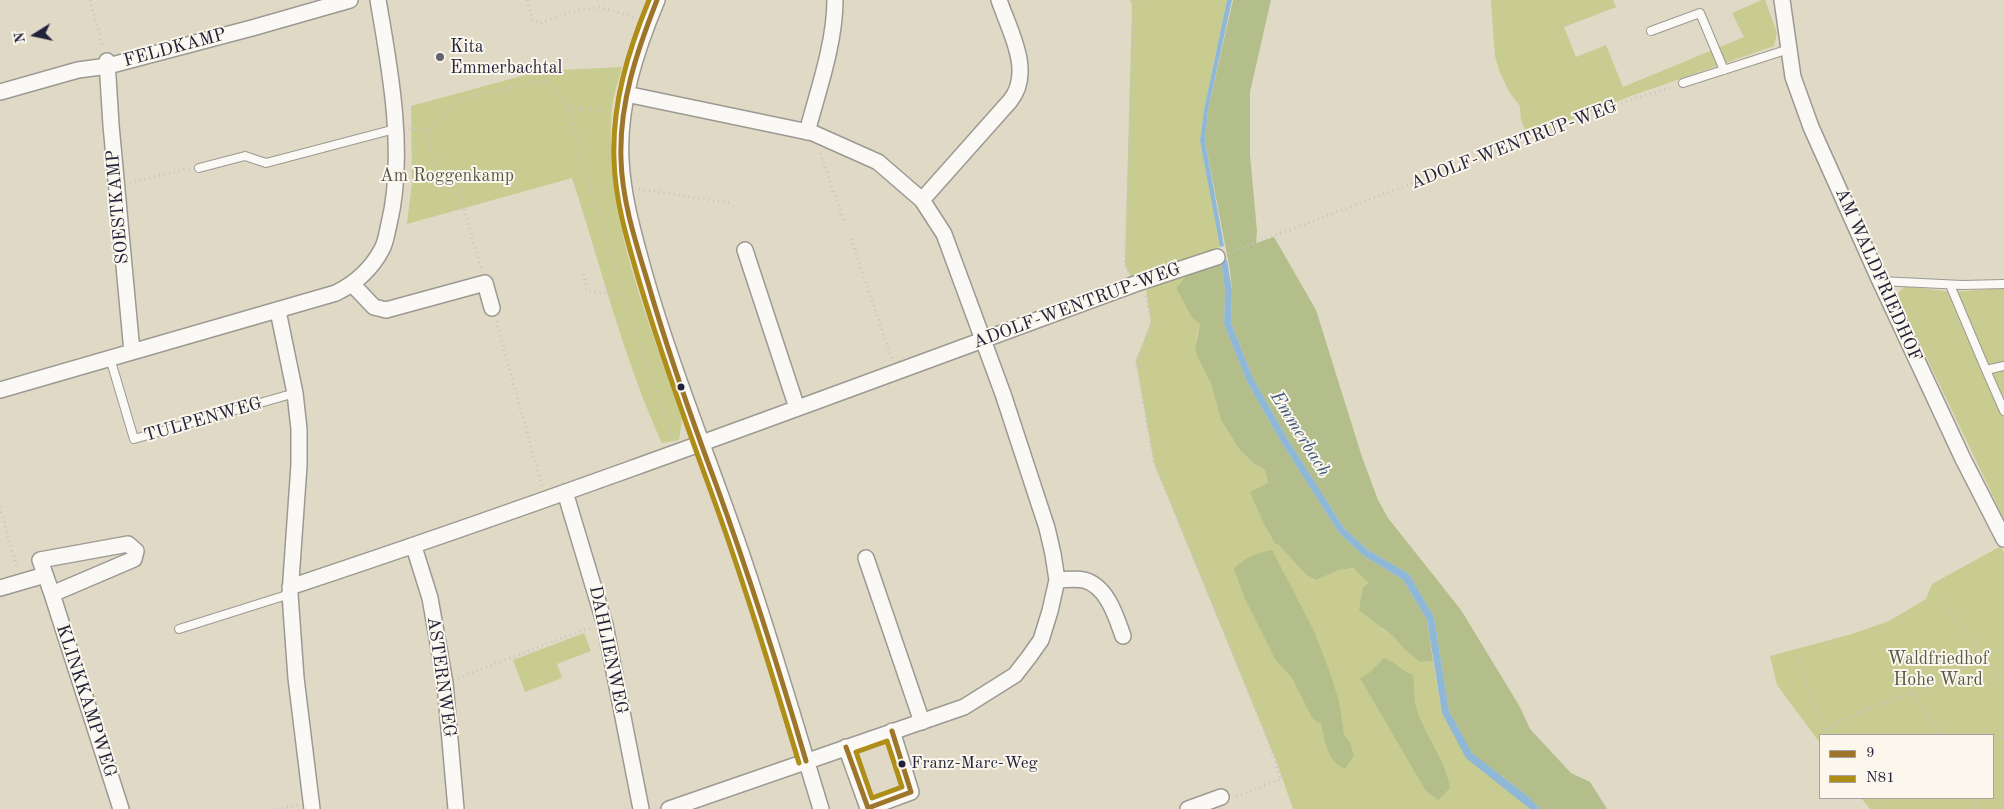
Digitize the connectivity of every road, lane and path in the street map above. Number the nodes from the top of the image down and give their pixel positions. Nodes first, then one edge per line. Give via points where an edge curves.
1 (90, 0) edge
2 (350, 0) edge
3 (378, 0) edge
4 (527, 0) edge
5 (657, 0) edge
6 (835, 0) edge
7 (999, 0) edge
8 (1135, 0) edge
9 (1782, 0) edge
10 (648, 22) junction
11 (1652, 32) dead end
12 (1789, 49) junction
13 (108, 64) junction
14 (1724, 70) junction
15 (1683, 83) joint
16 (0, 92) edge
17 (625, 101) junction
18 (570, 108) junction
19 (395, 127) junction
20 (426, 131) junction
21 (810, 133) junction
22 (199, 168) joint
23 (117, 186) junction
24 (623, 187) junction
25 (922, 200) junction
26 (730, 203) dead end
27 (844, 224) dead end
28 (851, 240) dead end
29 (1242, 248) dead end
30 (745, 250) dead end
31 (1217, 257) dead end
32 (584, 274) dead end
33 (1880, 281) junction
34 (485, 283) junction
35 (353, 284) junction
36 (1135, 284) junction
37 (2004, 284) edge
38 (1950, 285) junction
39 (624, 295) junction
40 (492, 308) joint
41 (278, 311) junction
42 (983, 340) junction
43 (132, 352) junction
44 (110, 358) junction
45 (2004, 366) edge
46 (1986, 370) junction
47 (896, 372) junction
48 (0, 390) edge
49 (295, 393) junction
50 (797, 408) junction
51 (2004, 411) edge
52 (700, 443) junction
53 (677, 452) junction
54 (566, 492) junction
55 (545, 500) junction
56 (0, 507) edge
57 (2004, 539) edge
58 (414, 546) junction
59 (866, 558) dead end
60 (45, 575) junction
61 (1057, 580) junction
62 (21, 581) junction
63 (0, 588) edge
64 (290, 591) junction
65 (52, 594) junction
66 (1941, 597) dead end
67 (605, 625) junction
68 (179, 629) dead end
69 (1122, 636) dead end
70 (2004, 647) edge
71 (1798, 658) dead end
72 (1986, 658) junction
73 (2004, 682) edge
74 (445, 683) junction
75 (1912, 693) junction
76 (922, 722) junction
77 (1826, 730) junction
78 (892, 731) junction
79 (1828, 734) edge
80 (1942, 734) edge
81 (846, 747) junction
82 (806, 761) junction
83 (1221, 798) joint
84 (1877, 799) edge
85 (312, 806) edge
86 (121, 809) edge
87 (277, 809) edge
88 (456, 809) edge
89 (641, 809) edge
90 (669, 809) edge
91 (821, 809) edge
92 (1188, 809) edge
93 (1885, 809) edge

1 - 13 path
2 - 13 street, FELDKAMP
3 - 19 street
4 - 10 path via 533,21 541,23 599,6
5 - 10 street
6 - 21 street via 835,16
7 - 25 street via 1019,56 1017,90
8 - 36 path via 1125,265
9 - 12 street, AM WALDFRIEDHOF
10 - 17 street
11 - 14 lane via 1700,13
12 - 14 lane
12 - 33 street, AM WALDFRIEDHOF via 1793,77 1811,127
13 - 16 street, FELDKAMP
13 - 23 street, SOESTKAMP
14 - 15 lane
15 - 29 path, ADOLF-WENTRUP-WEG
17 - 18 path via 608,110
17 - 21 street
17 - 24 street via 621,158
18 - 20 path via 547,80 463,98
18 - 39 path via 582,162
19 - 20 path
19 - 22 lane via 266,163 245,156
19 - 35 street via 396,169 383,247
20 - 34 path via 437,176 461,199
21 - 25 street via 878,162
21 - 27 path
22 - 23 path
23 - 43 street, SOESTKAMP
24 - 26 path
24 - 52 street via 654,307
25 - 42 street via 944,234
28 - 47 path
30 - 50 street
31 - 36 street, ADOLF-WENTRUP-WEG
32 - 39 path via 586,291
33 - 38 lane
33 - 57 street, AM WALDFRIEDHOF
34 - 35 street via 386,310 374,306
34 - 40 street
35 - 41 street via 336,293
36 - 42 street, ADOLF-WENTRUP-WEG
36 - 83 path via 1146,296 1152,323 1136,361 1154,463 1221,622 1281,779 1231,799
37 - 38 lane
38 - 46 lane
39 - 53 path
40 - 55 path
41 - 43 street
41 - 49 street
42 - 47 street, ADOLF-WENTRUP-WEG
42 - 61 street via 1035,489
43 - 44 street
44 - 48 street
44 - 49 lane, TULPENWEG via 134,440
45 - 46 lane
46 - 51 lane
47 - 50 street, ADOLF-WENTRUP-WEG
49 - 64 street via 299,465
50 - 52 street, ADOLF-WENTRUP-WEG
52 - 53 street, ADOLF-WENTRUP-WEG
52 - 82 street via 740,550
53 - 54 street, ADOLF-WENTRUP-WEG
54 - 55 street, ADOLF-WENTRUP-WEG
54 - 67 street, DAHLIENWEG
55 - 58 street, ADOLF-WENTRUP-WEG
56 - 62 path
58 - 64 street, ADOLF-WENTRUP-WEG
58 - 74 street, ASTERNWEG via 430,598
59 - 76 street
60 - 62 street
60 - 65 street, KLINKKAMPWEG
60 - 65 street via 40,560 128,544 136,551 134,559
61 - 69 street via 1084,580 1103,592
61 - 76 street via 1041,640 1015,674 964,707
62 - 63 street
64 - 68 lane
64 - 85 street via 296,678
65 - 86 street, KLINKKAMPWEG
66 - 72 path
67 - 74 path via 583,630
67 - 89 street, DAHLIENWEG
70 - 72 path
71 - 77 path
72 - 73 path
72 - 75 path
74 - 88 street, ASTERNWEG
75 - 77 path via 1858,712
75 - 80 path
76 - 78 street
77 - 79 path
78 - 81 street
78 - 81 street via 911,792 868,808
81 - 82 street
82 - 90 street
82 - 91 street
83 - 92 street
84 - 93 path
85 - 87 path

